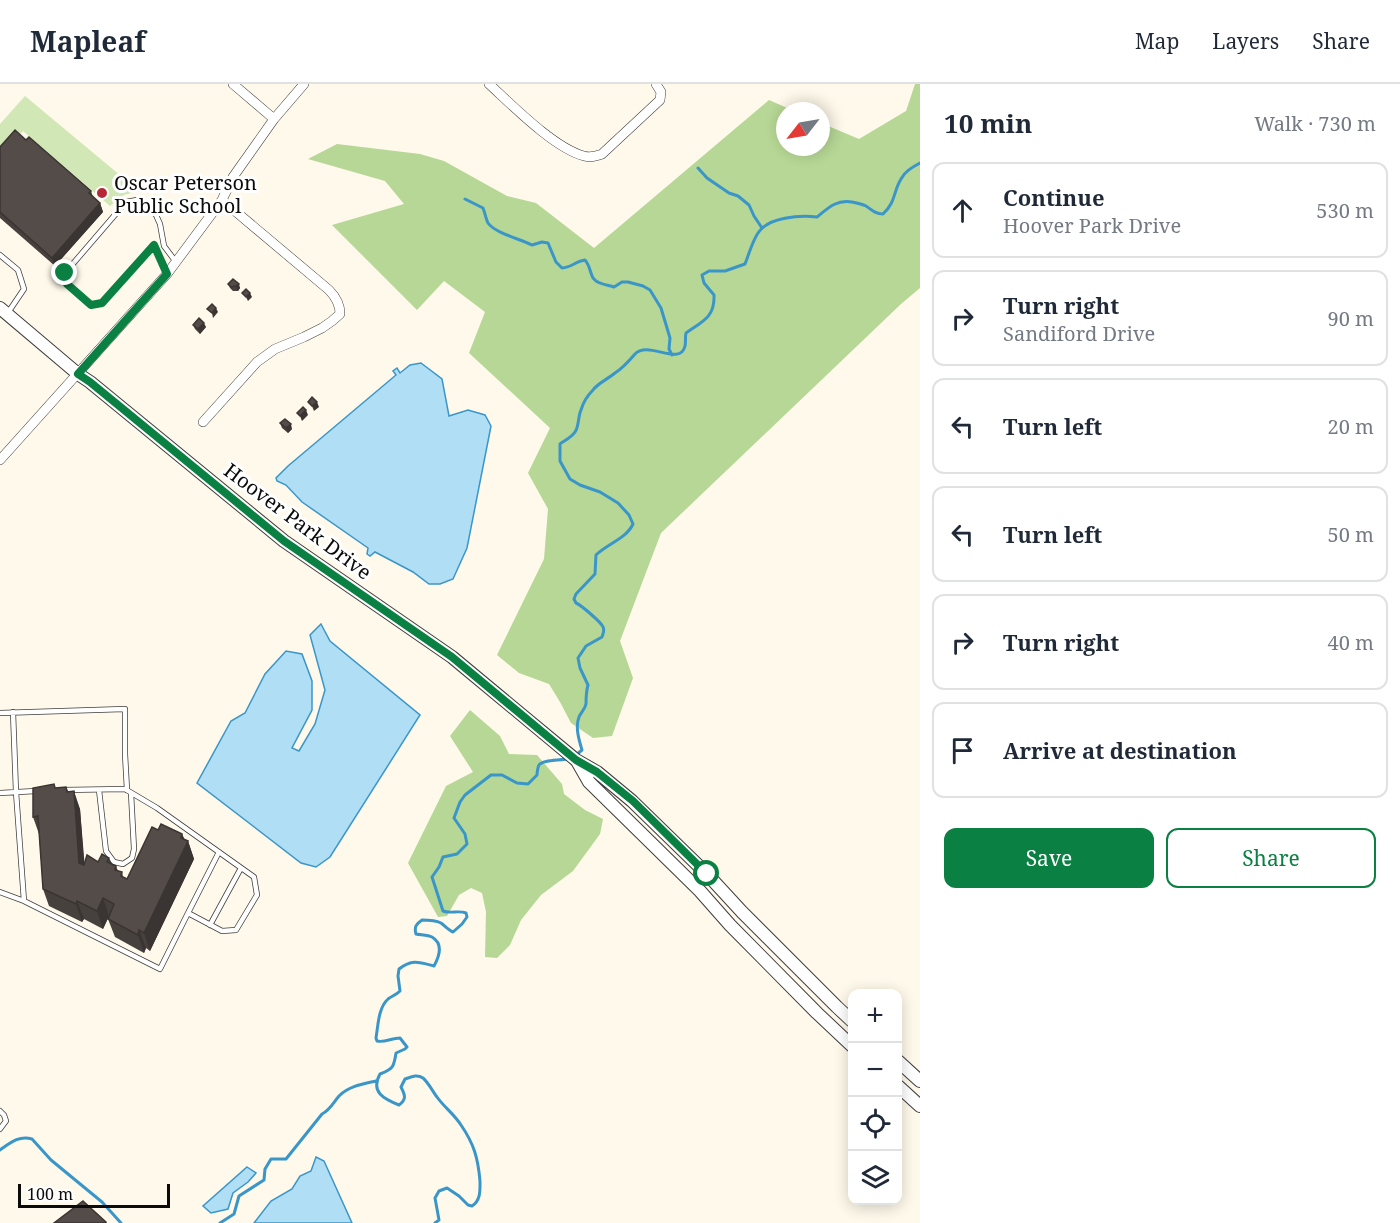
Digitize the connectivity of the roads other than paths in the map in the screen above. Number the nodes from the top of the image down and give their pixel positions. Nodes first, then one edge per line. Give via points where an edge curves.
1 (233, 84) edge
2 (304, 84) edge
3 (489, 84) edge
4 (656, 84) edge
5 (274, 119) junction
6 (222, 200) junction
7 (0, 255) edge
8 (176, 262) junction
9 (167, 274) junction
10 (4, 311) edge
11 (78, 374) junction
12 (203, 422) dead end
13 (0, 460) edge
14 (13, 712) junction
15 (0, 713) edge
16 (576, 760) junction
17 (99, 789) junction
18 (40, 791) edge
19 (52, 791) edge
20 (129, 791) junction
21 (16, 792) junction
22 (0, 793) edge
23 (219, 852) junction
24 (241, 868) junction
25 (0, 892) edge
26 (24, 901) junction
27 (188, 913) junction
28 (210, 925) junction
29 (848, 1017) edge
30 (849, 1043) edge
31 (902, 1066) edge
32 (920, 1082) edge
33 (902, 1090) edge
34 (920, 1106) edge
35 (0, 1111) edge
36 (0, 1129) edge

1 - 5 street
2 - 5 street
3 - 4 street via 541,131 568,149 594,157 660,100
5 - 6 street via 233,177
6 - 8 street
6 - 12 street via 329,290 336,298 340,314 257,363
7 - 10 lane via 18,270 24,289
8 - 9 street
8 - 9 lane via 164,246 156,215 137,200 126,202 65,273 67,284 91,305 102,303 154,245
9 - 11 street
10 - 11 street, Hoover Park Drive
11 - 13 street
11 - 16 street, Hoover Park Drive via 284,541 452,657
14 - 15 lane
14 - 20 lane via 124,709
14 - 21 lane
16 - 29 street, Hoover Park Drive via 633,801
16 - 30 street, Hoover Park Drive via 590,782
17 - 19 lane
17 - 20 lane
17 - 20 lane via 106,851 114,862 123,864 132,858 134,849
18 - 21 lane
20 - 23 lane
21 - 22 lane
21 - 26 lane
23 - 24 lane
23 - 27 lane
24 - 28 lane
24 - 28 lane via 254,877 257,895 236,930 222,931
25 - 26 lane
26 - 27 lane via 160,969
27 - 28 lane
31 - 32 street
33 - 34 street
35 - 36 lane via 6,1121

